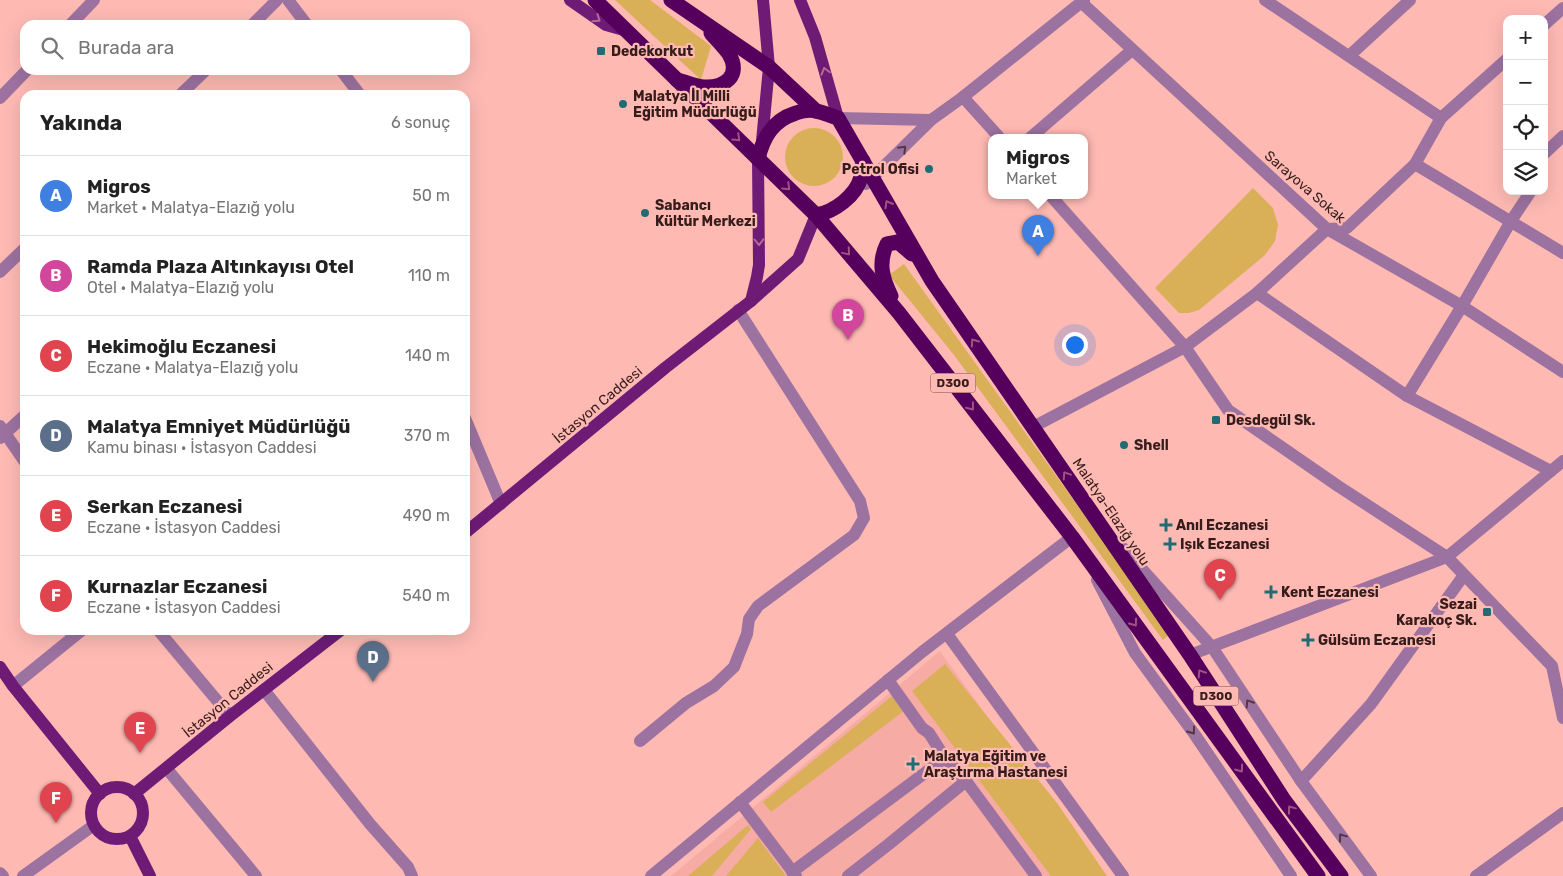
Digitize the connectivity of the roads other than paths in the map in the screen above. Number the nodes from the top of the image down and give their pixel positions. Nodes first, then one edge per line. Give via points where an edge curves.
1 (94, 0) edge
2 (277, 0) edge
3 (288, 0) edge
4 (570, 0) edge
5 (595, 0) edge
6 (671, 0) edge
7 (763, 0) edge
8 (800, 0) edge
9 (1265, 0) edge
10 (1410, 0) edge
11 (1082, 1) edge
12 (1563, 8) edge
13 (698, 18) junction
14 (75, 20) edge
15 (257, 20) edge
16 (303, 20) edge
17 (1548, 21) edge
18 (627, 30) junction
19 (1132, 50) junction
20 (1349, 56) junction
21 (1506, 60) edge
22 (770, 67) junction
23 (22, 75) edge
24 (201, 75) edge
25 (345, 75) edge
26 (676, 79) junction
27 (185, 90) edge
28 (356, 90) edge
29 (963, 97) junction
30 (0, 98) edge
31 (815, 110) junction
32 (838, 118) junction
33 (1442, 118) junction
34 (931, 120) junction
35 (996, 134) edge
36 (1034, 134) edge
37 (1563, 136) edge
38 (762, 141) junction
39 (1548, 150) edge
40 (758, 159) junction
41 (863, 161) junction
42 (1415, 164) junction
43 (873, 179) junction
44 (854, 193) junction
45 (1528, 195) edge
46 (1054, 199) edge
47 (816, 215) junction
48 (1511, 221) junction
49 (1327, 229) junction
50 (20, 253) edge
51 (1563, 253) edge
52 (0, 272) edge
53 (932, 281) junction
54 (1256, 293) junction
55 (751, 301) junction
56 (1462, 306) junction
57 (738, 310) junction
58 (899, 313) junction
59 (1185, 347) junction
60 (1563, 372) edge
61 (1407, 396) junction
62 (20, 419) edge
63 (1033, 427) junction
64 (470, 430) edge
65 (2, 432) edge
66 (20, 455) edge
67 (1563, 461) edge
68 (1551, 471) junction
69 (501, 504) junction
70 (1094, 516) junction
71 (470, 529) edge
72 (1072, 537) junction
73 (1085, 556) junction
74 (1447, 558) junction
75 (1464, 575) junction
76 (947, 634) junction
77 (76, 635) edge
78 (162, 635) edge
79 (335, 635) edge
80 (1212, 646) junction
81 (1190, 655) junction
82 (1552, 666) junction
83 (0, 667) edge
84 (1563, 674) edge
85 (888, 680) junction
86 (13, 686) junction
87 (264, 690) junction
88 (1563, 713) edge
89 (230, 716) junction
90 (640, 742) dead end
91 (945, 758) junction
92 (167, 769) junction
93 (966, 781) junction
94 (1301, 781) junction
95 (100, 794) junction
96 (134, 794) junction
97 (740, 802) junction
98 (1563, 813) edge
99 (94, 826) junction
100 (130, 836) junction
101 (0, 872) edge
102 (794, 874) edge
103 (1028, 874) edge
104 (3, 876) edge
105 (25, 876) edge
106 (150, 876) edge
107 (256, 876) edge
108 (412, 876) edge
109 (651, 876) edge
110 (848, 876) edge
111 (1123, 876) edge
112 (1291, 876) edge
113 (1318, 876) edge
114 (1341, 876) edge
115 (1371, 876) edge
116 (1476, 876) edge

1 - 14 street
2 - 15 street
3 - 16 street
4 -> 18 main road via 606,25
5 - 18 highway
6 - 13 highway
7 - 22 main road
32 -> 8 main road via 815,37
9 - 20 street
10 - 20 street
11 - 19 street, Sarayova Sokak
11 - 29 street
12 - 17 street
13 - 22 highway
13 - 26 highway via 729,54 733,73 730,79 713,87
18 - 26 highway
19 - 36 street
19 - 49 street, Sarayova Sokak
20 - 33 street
21 - 33 street
22 - 31 highway
22 - 38 main road
23 - 30 street
24 - 27 street
25 - 28 street
26 -> 40 highway
29 - 34 street
29 - 35 street
31 - 32 highway
31 - 38 highway via 786,116 772,126
32 - 34 street
32 - 41 highway
33 - 42 street
43 -> 34 street
37 - 39 street
38 - 40 highway
40 -> 47 highway
40 -> 55 main road via 759,264
41 - 43 highway, Malatya-Elazığ yolu / D300
41 - 44 highway via 861,178
42 - 48 street
42 - 49 street via 1346,228
43 - 44 street
53 -> 43 highway, Malatya-Elazığ yolu / D300
44 - 47 highway via 827,213
45 - 48 street
46 - 59 street
47 - 55 main road, İstasyon Caddesi via 798,260
47 -> 58 highway, D300
48 - 51 street
48 - 56 street
49 - 54 street
49 - 56 street, Sarayova Sokak
50 - 52 street
53 - 58 highway via 910,250 898,242 887,244 881,268
63 -> 53 highway, Malatya-Elazığ yolu / D300
54 - 59 street
54 - 61 street
55 - 57 main road, İstasyon Caddesi
56 - 60 street, Sarayova Sokak
56 - 61 street
57 - 69 main road, İstasyon Caddesi
57 - 90 street via 860,500 864,518 854,535 758,606 749,619 747,634 734,667
58 -> 72 highway, D300
59 - 63 street
59 - 74 street via 1228,410
61 - 68 street
62 - 65 street
70 -> 63 highway, Malatya-Elazığ yolu / D300
64 - 69 street
65 - 66 street
67 - 68 street
68 - 74 street
69 - 71 main road, İstasyon Caddesi
70 - 80 street
70 - 81 highway, Malatya-Elazığ yolu / D300
72 - 73 highway, D300
72 - 76 street
73 -> 112 street via 1135,653
73 -> 113 highway, D300
74 - 75 street
74 - 80 street
75 - 82 street
75 - 94 street via 1371,704
76 - 85 street
76 - 111 street
77 - 86 street
78 - 89 street
79 - 87 main road, İstasyon Caddesi
80 - 81 street
94 -> 80 street
114 -> 81 highway, Malatya-Elazığ yolu / D300 via 1284,800
82 - 84 street
82 - 88 street
83 - 86 main road
85 - 91 street
85 - 97 street
86 - 95 main road
87 - 89 main road, İstasyon Caddesi
87 - 108 street
89 - 92 main road, İstasyon Caddesi
91 - 93 street
91 - 102 street
92 - 96 main road, İstasyon Caddesi
92 - 107 street
93 - 103 street
93 - 110 street
115 -> 94 street
95 - 96 main road via 116,787
95 - 99 main road via 91,808
96 - 100 main road via 143,814 137,830
97 - 102 street
97 - 109 street
98 - 116 street
99 - 100 main road via 106,837 122,839
99 - 105 street
100 - 106 main road
101 - 104 street

